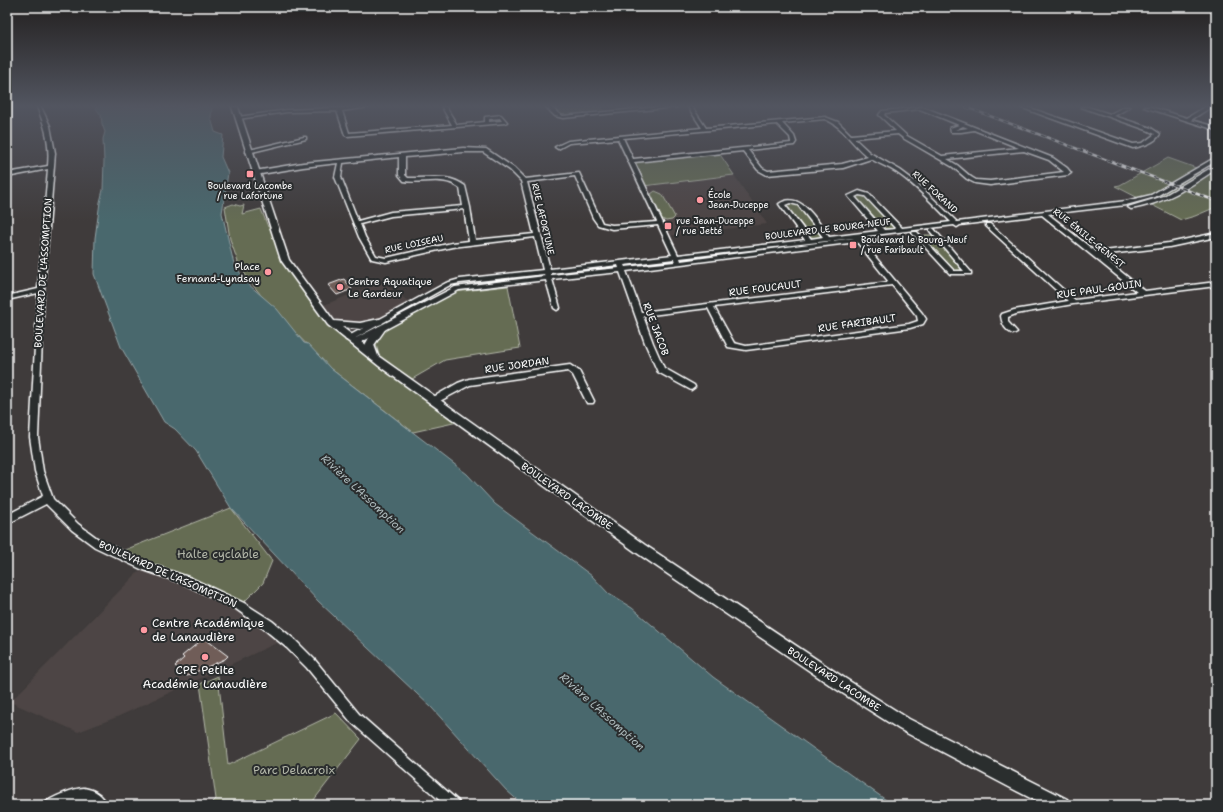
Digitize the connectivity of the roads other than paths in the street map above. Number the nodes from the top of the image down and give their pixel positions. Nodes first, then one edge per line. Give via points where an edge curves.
1 (51, 145) edge
2 (246, 145) edge
3 (274, 145) edge
4 (562, 145) edge
5 (624, 145) edge
6 (785, 145) edge
7 (859, 145) edge
8 (918, 145) edge
9 (1015, 145) edge
10 (558, 147) dead end
11 (1025, 149) junction
12 (745, 150) junction
13 (248, 151) junction
14 (402, 157) junction
15 (872, 157) junction
16 (941, 158) junction
17 (1216, 159) edge
18 (632, 161) junction
19 (341, 162) junction
20 (51, 167) junction
21 (1216, 167) edge
22 (255, 173) junction
23 (7, 175) edge
24 (524, 181) junction
25 (467, 207) junction
26 (1043, 213) junction
27 (1048, 217) junction
28 (356, 223) junction
29 (660, 223) junction
30 (957, 225) junction
31 (988, 225) junction
32 (900, 230) junction
33 (932, 230) junction
34 (882, 232) junction
35 (915, 233) junction
36 (537, 235) junction
37 (1216, 235) edge
38 (827, 238) junction
39 (857, 238) junction
40 (809, 241) junction
41 (472, 242) junction
42 (1094, 254) junction
43 (676, 256) junction
44 (679, 263) junction
45 (622, 266) junction
46 (547, 274) junction
47 (893, 283) junction
48 (1216, 284) edge
49 (41, 290) junction
50 (1143, 293) junction
51 (7, 298) edge
52 (1073, 302) junction
53 (710, 306) junction
54 (557, 308) dead end
55 (639, 314) junction
56 (332, 324) junction
57 (380, 325) junction
58 (1013, 332) dead end
59 (352, 340) junction
60 (374, 357) junction
61 (691, 387) dead end
62 (433, 401) junction
63 (590, 401) dead end
64 (48, 498) junction
65 (7, 520) edge
66 (51, 805) edge
67 (101, 805) edge
68 (454, 805) edge
69 (1060, 805) edge

1 - 20 street, BOULEVARD DE L'ASSOMPTION
2 - 13 main road, BOULEVARD LACOMBE
3 - 13 street
4 - 10 street, RUE FORAND
5 - 18 street
6 - 12 street
7 - 15 street, RUE FORAND
8 - 16 street
9 - 11 street
11 - 16 street
11 - 16 street via 1051,159 1068,173 983,183 969,178
12 - 15 street via 760,170 767,173 843,166
12 - 18 street
13 - 22 main road, BOULEVARD LACOMBE
14 - 19 street, RUE LAFORTUNE
14 - 24 street, RUE LAFORTUNE via 484,150 512,169
14 - 25 street via 402,175 406,180 447,179 459,183 463,187
15 - 30 street, RUE FORAND via 895,169 912,182
17 - 26 street, BOULEVARD LE BOURG-NEUF via 1153,196 1126,203
18 - 29 street
19 - 22 street, RUE LAFORTUNE
19 - 28 street, RUE LOISEAU via 338,177
20 - 23 street
20 - 49 street, BOULEVARD DE L'ASSOMPTION
21 - 27 street, BOULEVARD LE BOURG-NEUF via 1170,196 1151,203
22 - 56 main road, BOULEVARD LACOMBE via 285,260
24 - 29 street via 577,174 600,224 612,227
24 - 36 street, RUE LAFORTUNE
25 - 28 street via 391,214
25 - 41 street
26 - 27 street, RUE ÉMILE-GENEST
26 - 30 street, BOULEVARD LE BOURG-NEUF
27 - 31 street, BOULEVARD LE BOURG-NEUF
27 - 42 street, RUE ÉMILE-GENEST
28 - 41 street, RUE LOISEAU via 369,251 374,258 380,260
29 - 43 street
30 - 31 street, BOULEVARD LE BOURG-NEUF
30 - 32 street, BOULEVARD LE BOURG-NEUF
30 - 33 street, BOULEVARD LE BOURG-NEUF
31 - 52 street
32 - 34 street, BOULEVARD LE BOURG-NEUF
32 - 34 street via 870,197 859,193 851,196
33 - 35 street, BOULEVARD LE BOURG-NEUF
33 - 35 street via 969,273 952,273
34 - 39 street, BOULEVARD LE BOURG-NEUF
35 - 39 street, BOULEVARD LE BOURG-NEUF
36 - 41 street, RUE LOISEAU
36 - 46 street, RUE LAFORTUNE
37 - 42 street via 1169,245
38 - 39 street, BOULEVARD LE BOURG-NEUF
38 - 40 street, BOULEVARD LE BOURG-NEUF
38 - 40 street via 800,204 790,201 782,204
39 - 44 street, BOULEVARD LE BOURG-NEUF
39 - 47 street, RUE FARIBAULT
40 - 43 street, BOULEVARD LE BOURG-NEUF
42 - 50 street, RUE ÉMILE-GENEST
43 - 44 street
43 - 45 street, BOULEVARD LE BOURG-NEUF
44 - 45 street, BOULEVARD LE BOURG-NEUF
45 - 46 street, BOULEVARD LE BOURG-NEUF
45 - 55 street, RUE JACOB
46 - 54 street, RUE LAFORTUNE
46 - 57 street, BOULEVARD LE BOURG-NEUF via 457,288
47 - 53 street, RUE FOUCAULT
47 - 53 street, RUE FARIBAULT via 920,315 921,322 910,326 746,348 731,345
48 - 50 street, RUE PAUL-GOUIN
49 - 51 street
49 - 64 street, BOULEVARD DE L'ASSOMPTION via 34,437 39,471
50 - 52 street, RUE PAUL-GOUIN
52 - 58 street, RUE PAUL-GOUIN via 1004,316 1005,323
53 - 55 street, RUE FOUCAULT
55 - 61 street, RUE JACOB via 662,370
56 - 57 main road
56 - 59 main road, BOULEVARD LACOMBE
57 - 59 street, BOULEVARD LE BOURG-NEUF
57 - 60 main road via 369,346
59 - 60 main road, BOULEVARD LACOMBE
60 - 62 main road, BOULEVARD LACOMBE
62 - 63 street, RUE JORDAN via 469,382 570,368 576,373
62 - 69 main road, BOULEVARD LACOMBE via 641,549 841,684 904,724
64 - 65 street
64 - 68 street, BOULEVARD DE L'ASSOMPTION via 54,508 70,523 98,544 240,606 268,625 311,664 355,718
66 - 67 street via 77,794 96,798

